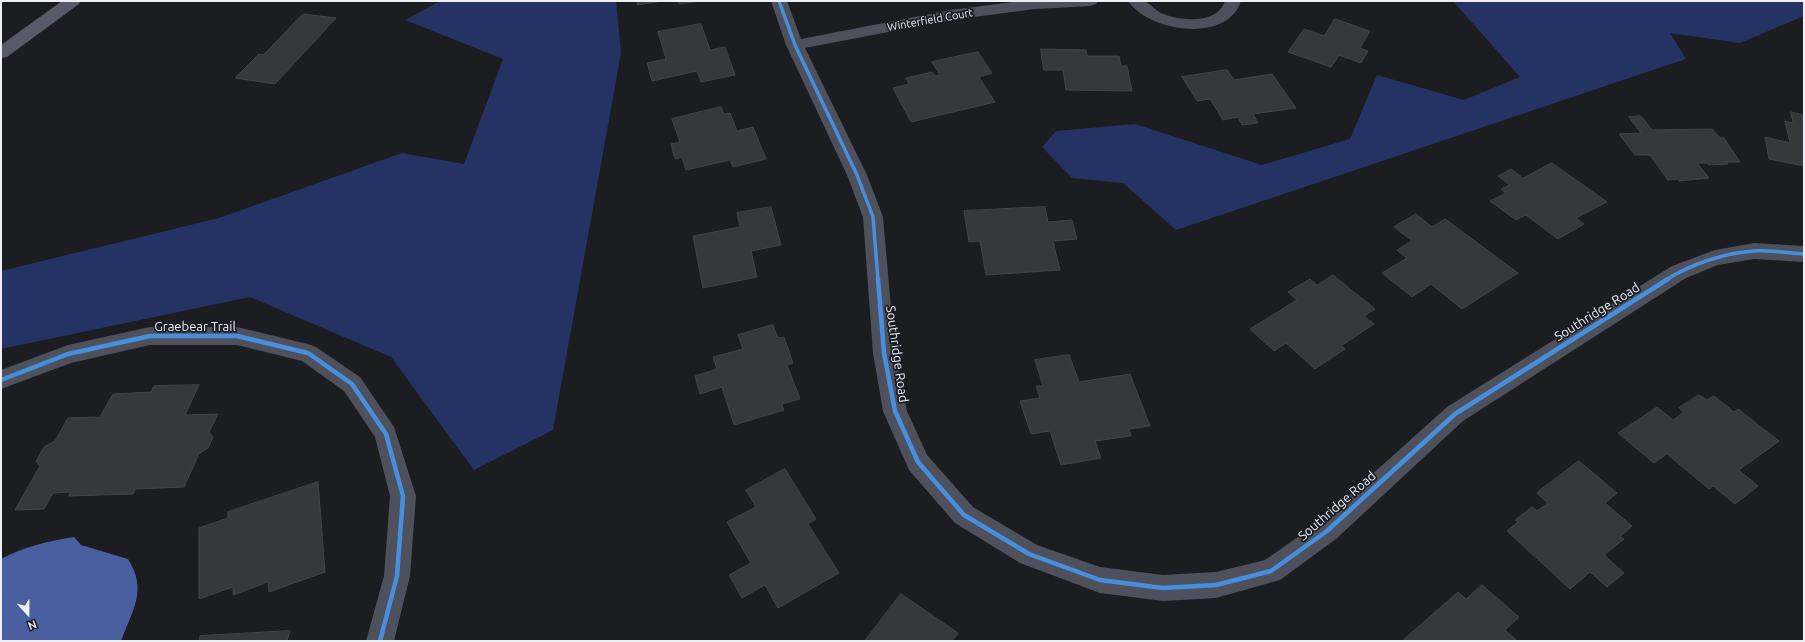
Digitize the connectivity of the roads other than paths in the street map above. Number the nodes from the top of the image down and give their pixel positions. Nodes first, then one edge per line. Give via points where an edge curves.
1 (73, 1) edge
2 (779, 1) edge
3 (1090, 1) edge
4 (1136, 1) edge
5 (1233, 1) edge
6 (795, 45) junction
7 (1, 53) edge
8 (1804, 254) edge
9 (1, 380) edge
10 (380, 641) edge

1 - 7 main road
2 - 6 street, Southridge Road
3 - 6 street, Winterfield Court via 1035,4 952,15
4 - 5 street via 1148,12 1162,19 1194,24 1222,17 1230,9
6 - 8 street, Southridge Road via 858,175 873,217 884,353 895,411 918,462 964,515 1028,554 1100,580 1163,588 1216,585 1271,572 1327,531 1455,414 1679,272 1715,258 1754,251
9 - 10 street, Graebear Trail via 68,354 150,336 237,336 308,353 352,384 386,434 403,496 397,576

